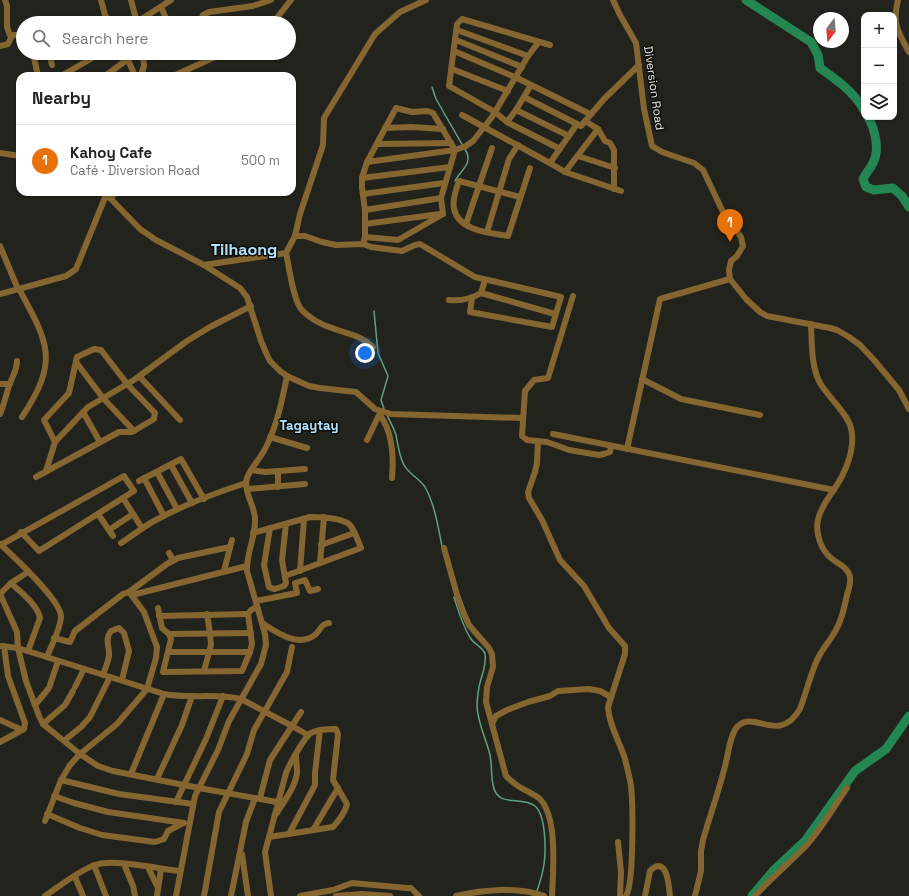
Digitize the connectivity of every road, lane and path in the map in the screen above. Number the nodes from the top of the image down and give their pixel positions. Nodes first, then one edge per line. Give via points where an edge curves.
1 (5, 0) edge
2 (101, 0) edge
3 (131, 0) edge
4 (171, 0) edge
5 (271, 0) edge
6 (291, 0) edge
7 (426, 0) edge
8 (613, 0) edge
9 (898, 0) edge
10 (161, 7) junction
11 (106, 16) edge
12 (135, 16) edge
13 (148, 16) edge
14 (165, 16) edge
15 (203, 16) edge
16 (278, 16) edge
17 (7, 27) junction
18 (0, 29) edge
19 (457, 30) junction
20 (11, 35) junction
21 (16, 35) edge
22 (456, 40) junction
23 (538, 43) junction
24 (550, 45) dead end
25 (0, 46) edge
26 (454, 51) junction
27 (909, 52) edge
28 (528, 56) junction
29 (35, 60) edge
30 (89, 60) edge
31 (122, 60) edge
32 (128, 60) edge
33 (144, 60) edge
34 (208, 60) edge
35 (639, 65) junction
36 (522, 67) junction
37 (452, 69) junction
38 (37, 72) edge
39 (68, 72) edge
40 (109, 72) edge
41 (136, 72) edge
42 (140, 72) edge
43 (182, 72) edge
44 (517, 78) junction
45 (531, 85) junction
46 (508, 91) junction
47 (524, 97) junction
48 (516, 110) junction
49 (495, 112) junction
50 (590, 114) junction
51 (462, 115) dead end
52 (585, 121) junction
53 (507, 122) junction
54 (577, 124) junction
55 (484, 127) junction
56 (385, 128) junction
57 (443, 129) junction
58 (598, 129) junction
59 (569, 136) junction
60 (451, 142) junction
61 (378, 144) junction
62 (518, 145) junction
63 (461, 148) junction
64 (492, 148) dead end
65 (560, 149) junction
66 (0, 153) edge
67 (16, 156) edge
68 (578, 156) junction
69 (367, 162) junction
70 (550, 163) junction
71 (450, 167) junction
72 (530, 168) dead end
73 (614, 168) junction
74 (565, 172) junction
75 (362, 178) junction
76 (444, 183) junction
77 (479, 186) junction
78 (614, 189) junction
79 (499, 191) junction
80 (621, 191) dead end
81 (363, 194) junction
82 (106, 196) edge
83 (107, 196) edge
84 (520, 197) junction
85 (441, 198) junction
86 (365, 210) junction
87 (443, 214) junction
88 (365, 224) junction
89 (466, 224) junction
90 (486, 232) junction
91 (295, 236) junction
92 (365, 237) junction
93 (363, 244) junction
94 (0, 246) edge
95 (286, 253) junction
96 (204, 265) junction
97 (730, 279) junction
98 (486, 280) junction
99 (19, 289) junction
100 (480, 293) junction
101 (0, 294) edge
102 (573, 296) dead end
103 (472, 298) junction
104 (449, 300) dead end
105 (250, 306) junction
106 (556, 313) junction
107 (567, 315) junction
108 (811, 324) junction
109 (373, 347) dead end
110 (17, 361) dead end
111 (76, 362) junction
112 (287, 376) junction
113 (140, 377) junction
114 (642, 379) junction
115 (0, 384) edge
116 (10, 384) junction
117 (128, 384) junction
118 (103, 398) junction
119 (2, 407) edge
120 (909, 409) edge
121 (83, 412) junction
122 (0, 414) edge
123 (380, 414) junction
124 (760, 415) dead end
125 (22, 417) dead end
126 (522, 418) junction
127 (180, 420) dead end
128 (134, 431) junction
129 (553, 434) dead end
130 (270, 437) junction
131 (367, 440) dead end
132 (538, 441) junction
133 (55, 442) junction
134 (100, 442) junction
135 (612, 446) junction
136 (307, 448) dead end
137 (627, 449) junction
138 (171, 465) junction
139 (251, 470) junction
140 (305, 470) dead end
141 (46, 471) junction
142 (278, 471) junction
143 (157, 472) junction
144 (36, 477) dead end
145 (392, 478) dead end
146 (305, 484) dead end
147 (247, 486) junction
148 (278, 487) junction
149 (834, 490) junction
150 (123, 498) junction
151 (204, 499) junction
152 (192, 502) junction
153 (177, 509) junction
154 (98, 514) junction
155 (133, 514) junction
156 (164, 516) junction
157 (324, 517) junction
158 (304, 519) junction
159 (286, 524) junction
160 (142, 528) junction
161 (270, 528) junction
162 (21, 532) junction
163 (253, 532) junction
164 (354, 533) junction
165 (232, 540) dead end
166 (0, 544) edge
167 (121, 544) dead end
168 (322, 546) junction
169 (230, 548) junction
170 (444, 548) dead end
171 (169, 553) dead end
172 (173, 560) junction
173 (320, 564) junction
174 (247, 566) junction
175 (224, 571) junction
176 (300, 571) junction
177 (28, 572) junction
178 (285, 576) junction
179 (11, 583) junction
180 (318, 589) dead end
181 (0, 594) edge
182 (130, 594) junction
183 (257, 604) junction
184 (158, 608) dead end
185 (207, 614) junction
186 (248, 614) junction
187 (159, 616) junction
188 (262, 623) junction
189 (329, 623) dead end
190 (210, 633) junction
191 (251, 633) junction
192 (169, 634) junction
193 (54, 638) junction
194 (2, 646) edge
195 (292, 647) dead end
196 (18, 648) junction
197 (28, 651) junction
198 (169, 652) junction
199 (209, 652) junction
200 (250, 652) junction
201 (47, 657) junction
202 (58, 661) junction
203 (3, 666) edge
204 (84, 669) junction
205 (204, 670) junction
206 (103, 675) junction
207 (110, 677) junction
208 (122, 680) junction
209 (147, 688) junction
210 (164, 694) junction
211 (192, 696) junction
212 (223, 696) junction
213 (611, 697) junction
214 (241, 699) junction
215 (35, 705) junction
216 (264, 711) junction
217 (301, 712) dead end
218 (0, 720) edge
219 (43, 724) junction
220 (492, 724) junction
221 (292, 726) junction
222 (22, 730) junction
223 (320, 730) junction
224 (308, 735) junction
225 (65, 740) junction
226 (0, 742) edge
227 (80, 754) junction
228 (296, 754) junction
229 (131, 774) junction
230 (157, 779) junction
231 (61, 780) junction
232 (183, 785) junction
233 (199, 788) junction
234 (338, 788) junction
235 (847, 788) dead end
236 (228, 793) junction
237 (54, 796) junction
238 (258, 798) junction
239 (280, 801) junction
240 (176, 802) junction
241 (193, 804) junction
242 (47, 814) junction
243 (45, 821) dead end
244 (186, 823) junction
245 (313, 830) junction
246 (289, 834) junction
247 (269, 837) junction
248 (618, 842) dead end
249 (242, 848) junction
250 (124, 864) junction
251 (94, 865) junction
252 (148, 867) junction
253 (161, 869) junction
254 (180, 872) junction
255 (75, 877) junction
256 (158, 888) junction
257 (333, 890) junction
258 (313, 895) edge
259 (45, 896) edge
260 (83, 896) edge
261 (106, 896) edge
262 (135, 896) edge
263 (157, 896) edge
264 (176, 896) edge
265 (204, 896) edge
266 (231, 896) edge
267 (248, 896) edge
268 (271, 896) edge
269 (300, 896) edge
270 (336, 896) edge
271 (390, 896) edge
272 (419, 896) edge
273 (456, 896) edge
274 (544, 896) edge
275 (552, 896) edge
276 (620, 896) edge
277 (626, 896) edge
278 (644, 896) edge
279 (670, 896) edge
280 (695, 896) edge
281 (755, 896) edge

1 - 17 street
2 - 11 street
3 - 12 street
4 - 10 street
5 - 15 street via 253,6 209,12
6 - 16 street
7 - 91 street via 400,12 375,34 324,118 323,145
8 - 35 street, Diversion Road via 636,42
9 - 27 street via 895,22
10 - 13 street
10 - 14 street
17 - 18 street
17 - 20 street
19 - 22 street
19 - 23 street via 457,24 462,19
19 - 28 street
20 - 21 street
20 - 25 street via 8,44
22 - 26 street
22 - 36 street
23 - 24 street
23 - 28 street
26 - 37 street
26 - 44 street
28 - 36 street
29 - 38 street
30 - 39 street
31 - 40 street
32 - 41 street
33 - 42 street
34 - 43 street
35 - 50 street
35 - 97 street, Diversion Road via 644,109 652,146 694,163 703,170 723,212 741,237 743,246 737,256 730,261
36 - 44 street
37 - 46 street
37 - 49 street via 448,86
44 - 45 street
44 - 46 street
45 - 47 street
45 - 50 street
46 - 49 street
47 - 48 street
47 - 54 street
48 - 53 street
48 - 59 street
49 - 53 street
49 - 55 street
50 - 52 street
51 - 55 street
52 - 54 street via 582,126
52 - 58 street
53 - 65 street
54 - 59 street
55 - 62 street
55 - 63 street via 473,141
56 - 57 street
56 - 57 street via 396,108 433,113
56 - 61 street
57 - 60 street
58 - 68 street
58 - 73 street via 614,150
59 - 65 street
60 - 61 street
60 - 63 street
61 - 69 street
62 - 70 street
62 - 79 street via 510,159
63 - 69 street
63 - 71 street
64 - 77 street
65 - 70 street
66 - 67 street
68 - 73 street
68 - 74 street
69 - 75 street
70 - 74 street
71 - 75 street
71 - 76 street
72 - 84 street
73 - 78 street
74 - 78 street
75 - 81 street
76 - 81 street
76 - 85 street
77 - 79 street
77 - 89 street
77 - 89 street via 459,181 454,195 453,208 457,217
78 - 80 street
79 - 84 street
79 - 90 street
81 - 86 street
82 - 99 street via 74,272
83 - 96 street via 140,229
84 - 90 street via 508,236
85 - 86 street
85 - 87 street
86 - 88 street
87 - 88 street
87 - 92 street via 398,240
88 - 92 street
89 - 90 street
91 - 93 street via 305,236 336,245
91 - 95 street
92 - 93 street
93 - 98 street via 402,251 420,244 475,277
94 - 99 street
95 - 96 street
95 - 109 street via 296,299 301,308 327,327 364,339
96 - 105 street via 240,288 248,297
97 - 108 street via 760,312 775,318
97 - 114 street via 660,298
98 - 100 street
98 - 106 street via 561,297
99 - 101 street
99 - 125 street via 39,328 47,361 37,394
100 - 103 street
100 - 106 street
102 - 107 street
103 - 104 street
103 - 106 street via 470,312 552,327
105 - 112 street via 267,355 275,367
105 - 113 street via 187,341
106 - 107 street
107 - 126 street via 548,378 534,380 524,391
108 - 120 street via 837,330 860,345 899,390
108 - 149 street via 814,363 818,377 851,428 850,456
110 - 116 street via 17,368
111 - 117 street via 79,355 100,349
111 - 118 street
111 - 133 street via 69,393 44,420
112 - 123 street via 303,384 320,388 356,392
112 - 130 street via 278,418
113 - 117 street
113 - 127 street
114 - 124 street via 681,399
114 - 137 street
115 - 116 street
116 - 119 street
117 - 118 street
117 - 128 street via 155,415 155,418
118 - 121 street
118 - 128 street
119 - 122 street
121 - 133 street
121 - 134 street
123 - 126 street
123 - 131 street
123 - 145 street via 390,437
126 - 132 street via 522,436 527,440
128 - 134 street via 119,432
129 - 135 street
130 - 136 street
130 - 139 street
132 - 135 street via 599,455 610,452
132 - 213 street via 537,463 528,498 542,520 560,560 584,586 609,628 625,646 625,654
133 - 141 street
134 - 141 street
135 - 137 street
137 - 149 street
138 - 143 street
138 - 151 street via 181,459
138 - 152 street
139 - 142 street
139 - 147 street
140 - 142 street
141 - 144 street
142 - 148 street
143 - 153 street
143 - 156 street via 142,480
146 - 148 street
147 - 148 street
147 - 151 street
147 - 163 street via 255,516
149 - 280 street via 823,507 818,528 822,547 844,567 850,577 844,611 817,660 796,716 791,721 777,726 744,723 734,732 703,840 701,871
150 - 154 street
150 - 155 street
150 - 162 street via 134,491 124,476
151 - 152 street
152 - 153 street
153 - 156 street
154 - 155 street via 111,533
154 - 162 street via 39,551
155 - 160 street
156 - 160 street
157 - 158 street
157 - 164 street via 349,524
157 - 168 street
158 - 159 street
158 - 176 street
159 - 161 street
159 - 178 street via 282,560
160 - 167 street
161 - 163 street
161 - 178 street via 264,565 270,587 273,589 284,586
162 - 166 street
163 - 174 street
164 - 168 street
164 - 173 street via 361,548
165 - 169 street
166 - 177 street
168 - 173 street
169 - 172 street
169 - 175 street
170 - 220 street via 464,614 469,625 492,654 493,667 486,702
171 - 172 street
172 - 182 street
173 - 176 street
174 - 175 street
174 - 183 street
175 - 182 street
176 - 178 street
177 - 179 street
177 - 193 street via 56,604 61,616
179 - 181 street
179 - 197 street via 32,604 40,618
180 - 183 street via 310,591 305,580 295,583 297,593
181 - 196 street via 17,632
182 - 193 street via 123,594 75,631 70,642
182 - 209 street via 144,612 157,647
183 - 186 street
183 - 188 street
184 - 187 street
185 - 186 street
185 - 187 street
185 - 190 street
186 - 191 street
187 - 192 street via 162,628
188 - 189 street via 280,635 300,639 315,635 322,625
188 - 214 street via 266,639 263,658
190 - 191 street
190 - 192 street
190 - 199 street
191 - 200 street
192 - 198 street
193 - 201 street
194 - 196 street
194 - 203 street
195 - 216 street via 286,672
196 - 197 street
196 - 215 street
197 - 201 street
198 - 199 street
198 - 205 street via 163,672
199 - 200 street
199 - 205 street
200 - 205 street via 242,671
201 - 202 street
202 - 204 street
202 - 215 street via 48,688
203 - 222 street via 24,719 25,726
204 - 206 street
204 - 219 street via 65,705
206 - 207 street
206 - 208 street via 109,655 107,637 111,631 119,628 124,633 129,651
207 - 208 street
207 - 225 street via 90,717
208 - 209 street
209 - 210 street
209 - 227 street via 117,724
210 - 211 street
210 - 229 street
211 - 212 street
211 - 230 street via 182,725
212 - 214 street
212 - 232 street via 206,739
213 - 220 street via 589,689 558,691 507,710 496,716
213 - 277 street via 608,716 625,759 631,785 631,867
214 - 216 street
214 - 233 street
215 - 219 street
216 - 221 street
216 - 236 street
217 - 221 street
218 - 222 street
219 - 225 street
220 - 275 street via 506,776 539,798 550,817
221 - 224 street
221 - 238 street via 270,760
222 - 226 street
223 - 224 street
223 - 234 street via 336,729 338,734 333,780
223 - 246 street via 315,785
224 - 228 street
225 - 227 street
227 - 229 street via 98,766
227 - 231 street
228 - 239 street via 286,772
228 - 239 street via 295,780 291,790
229 - 230 street
230 - 232 street
231 - 237 street
231 - 240 street via 113,793
232 - 233 street
232 - 240 street
233 - 236 street
233 - 241 street
234 - 245 street
234 - 245 street via 347,804 343,815 333,827
235 - 281 street via 804,847
236 - 238 street
236 - 265 street via 219,812
237 - 242 street
237 - 244 street via 108,812
238 - 239 street
238 - 249 street via 246,822
239 - 247 street
240 - 241 street
241 - 244 street
242 - 243 street
242 - 244 street via 102,835 155,842 164,839 168,832
244 - 254 street
245 - 246 street
246 - 247 street
247 - 268 street via 265,856
248 - 276 street
249 - 266 street
249 - 267 street
250 - 251 street via 111,862
250 - 252 street
250 - 262 street via 134,886
251 - 255 street
251 - 261 street
252 - 253 street
252 - 256 street
253 - 254 street
253 - 256 street
254 - 264 street
255 - 259 street
255 - 260 street
256 - 263 street
257 - 258 street
257 - 270 street
257 - 272 street via 357,883 411,888
258 - 269 street
270 - 271 street
273 - 274 street via 513,890
278 - 279 street via 650,871 658,866 666,872

